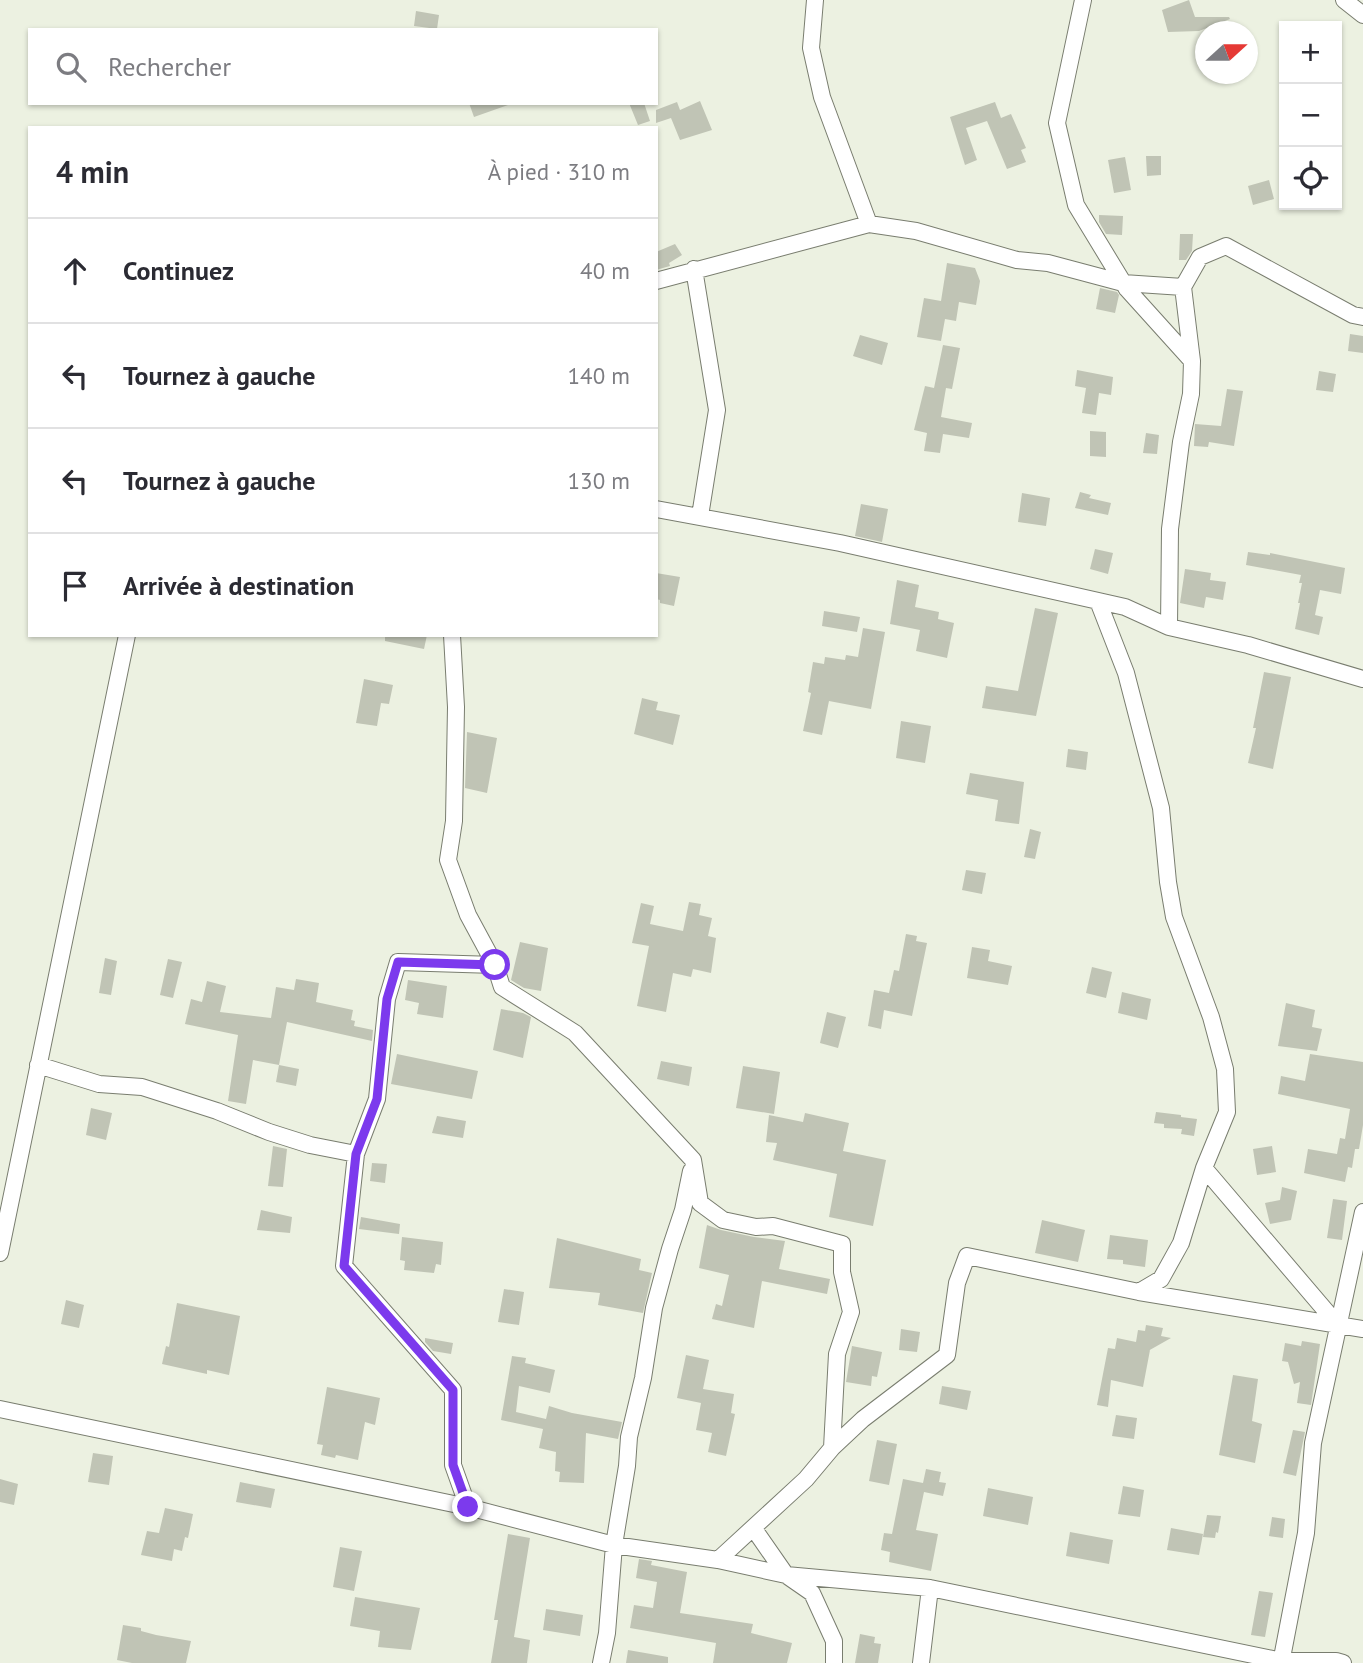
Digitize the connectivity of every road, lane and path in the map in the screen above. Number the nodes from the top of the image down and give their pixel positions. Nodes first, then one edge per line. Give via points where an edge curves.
1 (815, 0) edge
2 (1083, 0) edge
3 (1345, 0) edge
4 (1363, 15) edge
5 (869, 224) junction
6 (694, 269) junction
7 (658, 280) edge
8 (1123, 283) junction
9 (1183, 287) junction
10 (1363, 317) edge
11 (1192, 360) junction
12 (658, 509) edge
13 (700, 516) junction
14 (1098, 601) junction
15 (1169, 627) junction
16 (127, 637) edge
17 (452, 637) edge
18 (1363, 679) edge
19 (495, 965) junction
20 (38, 1065) junction
21 (356, 1154) junction
22 (693, 1160) junction
23 (1204, 1168) junction
24 (1363, 1212) edge
25 (0, 1253) edge
26 (1139, 1292) junction
27 (1337, 1324) junction
28 (1363, 1329) edge
29 (0, 1409) edge
30 (832, 1448) junction
31 (468, 1507) junction
32 (754, 1529) junction
33 (614, 1545) junction
34 (718, 1560) junction
35 (786, 1574) junction
36 (930, 1588) junction
37 (1281, 1662) edge
38 (601, 1663) edge
39 (834, 1663) edge
40 (921, 1663) edge
41 (1343, 1663) edge

1 - 5 street via 811,48 822,97
2 - 8 street via 1057,123 1076,205
3 - 4 street
5 - 6 street
5 - 8 street via 916,231 1017,260 1048,263
6 - 7 street
6 - 13 street via 717,410
8 - 9 street
8 - 11 street
9 - 10 street via 1200,257 1226,246
9 - 11 street
11 - 15 street via 1170,529
12 - 13 street
13 - 14 street
14 - 15 street via 1125,607
14 - 23 street via 1126,673 1161,808 1174,917 1225,1069 1227,1112
15 - 18 street
16 - 20 street
17 - 19 street via 456,707 449,860 468,915
19 - 21 street via 398,962 387,999 377,1099
19 - 22 street via 502,987 575,1033
20 - 21 street via 99,1084 142,1087 279,1135
20 - 25 street
21 - 31 street via 344,1266 453,1390 453,1465
22 - 30 street via 700,1203 723,1220 773,1226 842,1244 842,1272 851,1312 837,1354
22 - 33 street via 654,1308
23 - 26 street via 1181,1243 1161,1279
23 - 27 street
24 - 27 street
26 - 27 street
26 - 30 street via 967,1256 957,1283 947,1355
27 - 28 street
27 - 37 street via 1313,1443 1306,1533
29 - 31 street
30 - 32 street
31 - 33 street
32 - 34 street
32 - 35 street
33 - 34 street
33 - 38 street
34 - 35 street
35 - 36 street
35 - 39 street via 812,1593 834,1641
36 - 37 street
36 - 40 street
37 - 41 street

